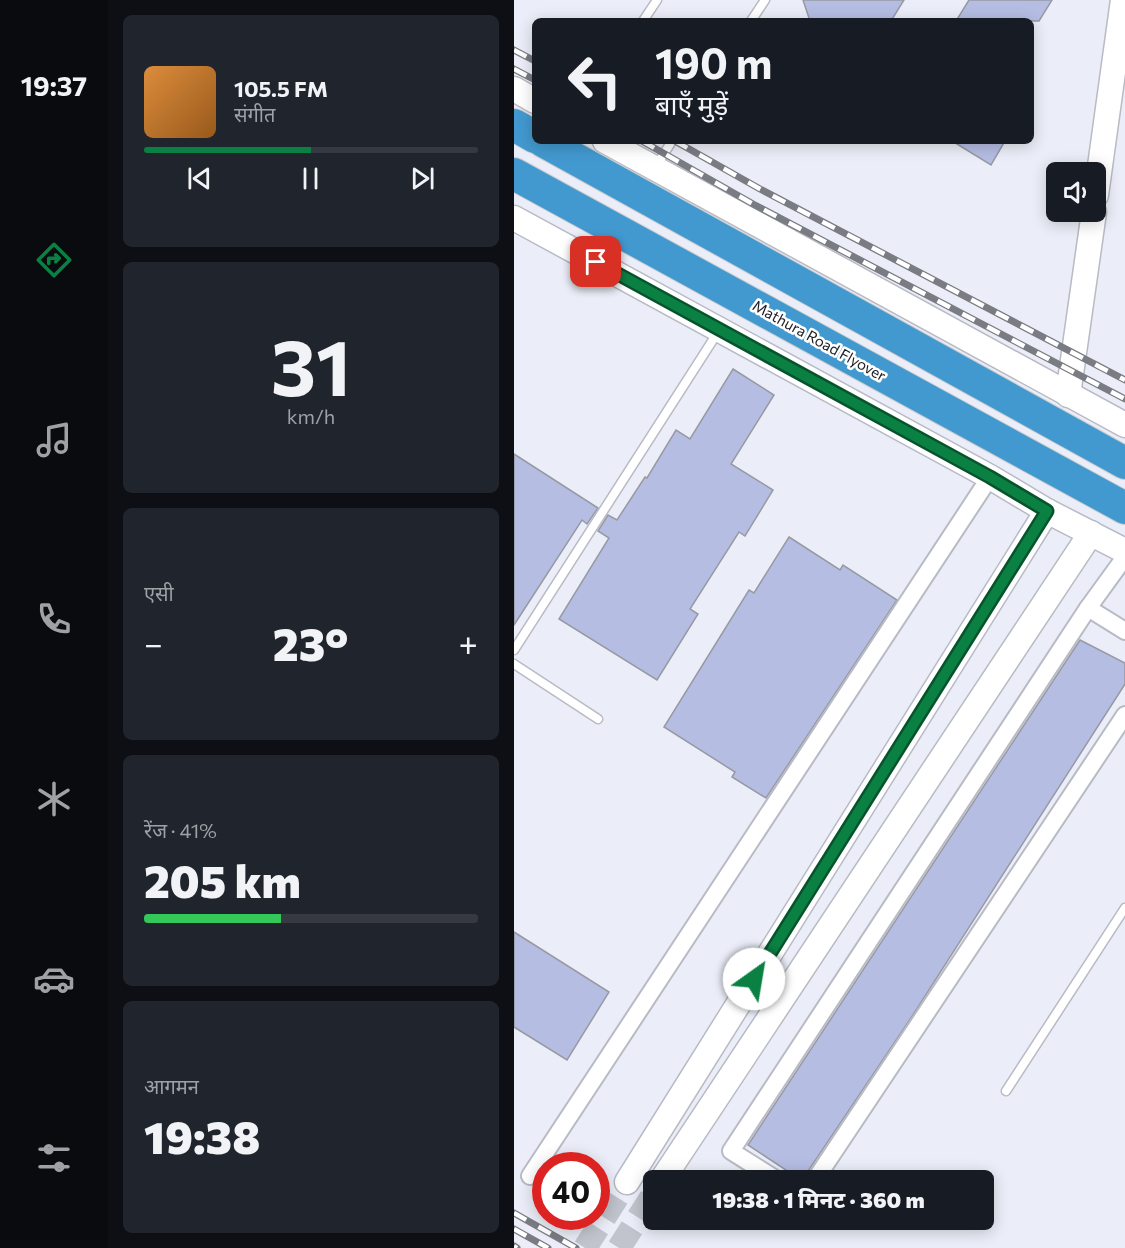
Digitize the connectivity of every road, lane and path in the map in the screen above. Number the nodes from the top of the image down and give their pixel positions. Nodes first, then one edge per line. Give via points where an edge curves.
1 (657, 0) edge
2 (764, 0) edge
3 (1123, 0) edge
4 (645, 18) edge
5 (753, 18) edge
6 (514, 89) edge
7 (532, 99) edge
8 (514, 125) edge
9 (532, 135) edge
10 (548, 144) edge
11 (610, 144) edge
12 (670, 144) edge
13 (1101, 162) edge
14 (654, 169) junction
15 (514, 174) edge
16 (514, 218) edge
17 (1093, 222) edge
18 (720, 330) junction
19 (1068, 394) junction
20 (1124, 425) edge
21 (1124, 463) edge
22 (990, 477) junction
23 (1124, 508) edge
24 (1047, 511) junction
25 (1091, 533) junction
26 (1124, 551) edge
27 (1124, 557) edge
28 (1087, 608) junction
29 (1124, 631) edge
30 (514, 650) edge
31 (514, 664) edge
32 (1124, 715) edge
33 (598, 719) dead end
34 (1124, 908) edge
35 (1006, 1090) dead end
36 (669, 1170) edge
37 (761, 1170) edge
38 (822, 1170) edge
39 (530, 1176) dead end
40 (627, 1182) tunnel mouth

1 - 4 lane
2 - 5 lane
3 - 13 street
6 - 7 street
8 - 9 highway
10 - 21 highway
11 - 14 street
12 - 14 lane
14 - 19 street
15 - 23 highway, Mathura Road Flyover
16 - 18 street
17 - 19 street
18 - 22 street
18 - 30 lane
19 - 20 street
22 - 24 street
22 - 39 street
24 - 25 street
24 - 40 street
25 - 26 street
25 - 36 street
27 - 28 street
28 - 29 street
28 - 37 street via 731,1151
31 - 33 lane
32 - 38 street
34 - 35 lane

